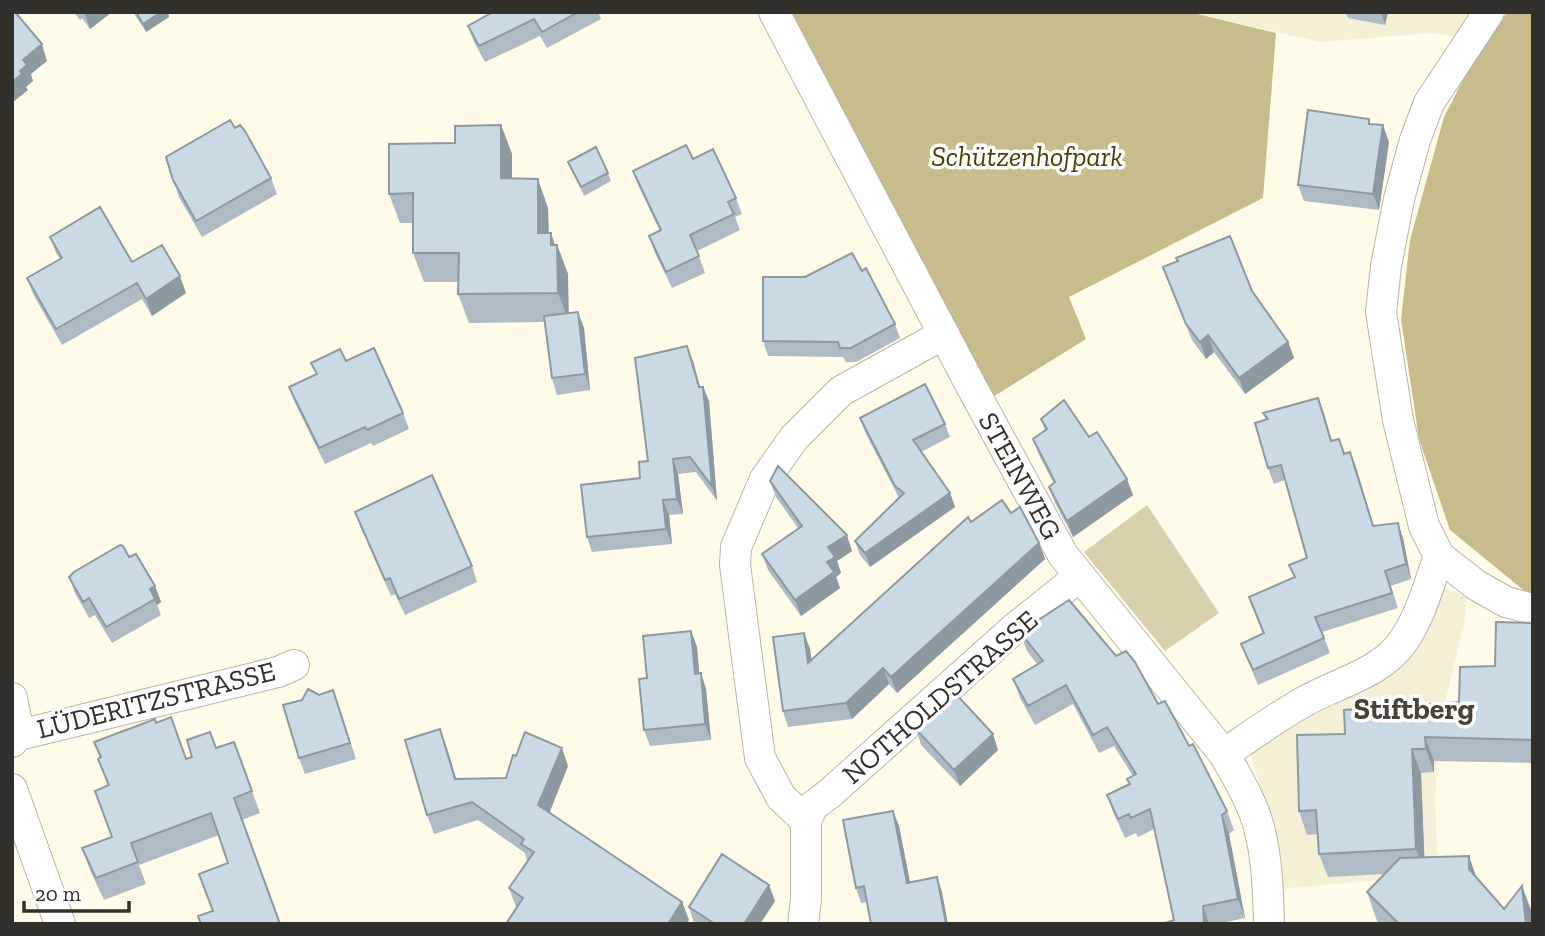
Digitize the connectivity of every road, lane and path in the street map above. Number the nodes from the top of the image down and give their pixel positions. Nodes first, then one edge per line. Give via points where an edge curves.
1 (774, 12) edge
2 (1489, 12) edge
3 (944, 334) junction
4 (1439, 556) junction
5 (1080, 576) junction
6 (1533, 609) edge
7 (294, 664) dead end
8 (12, 698) edge
9 (15, 739) edge
10 (1235, 747) junction
11 (12, 789) edge
12 (806, 821) junction
13 (60, 924) edge
14 (803, 924) edge
15 (1269, 924) edge

1 - 3 street, STEINWEG
2 - 4 street via 1429,103 1415,140 1399,199 1381,312 1398,420 1424,526
3 - 5 street, STEINWEG via 1063,555
3 - 12 street via 841,391 794,438 765,479 736,547 760,758 781,797
4 - 6 street via 1506,602
4 - 10 street via 1404,642 1382,662 1301,703
5 - 10 street, STEINWEG
5 - 12 street, NOTHOLDSTRASSE via 813,806
7 - 9 street, LÜDERITZSTRASSE via 278,672
8 - 9 street, LÜDERITZSTRASSE
10 - 15 street, STEINWEG via 1263,849
11 - 13 street
12 - 14 street

